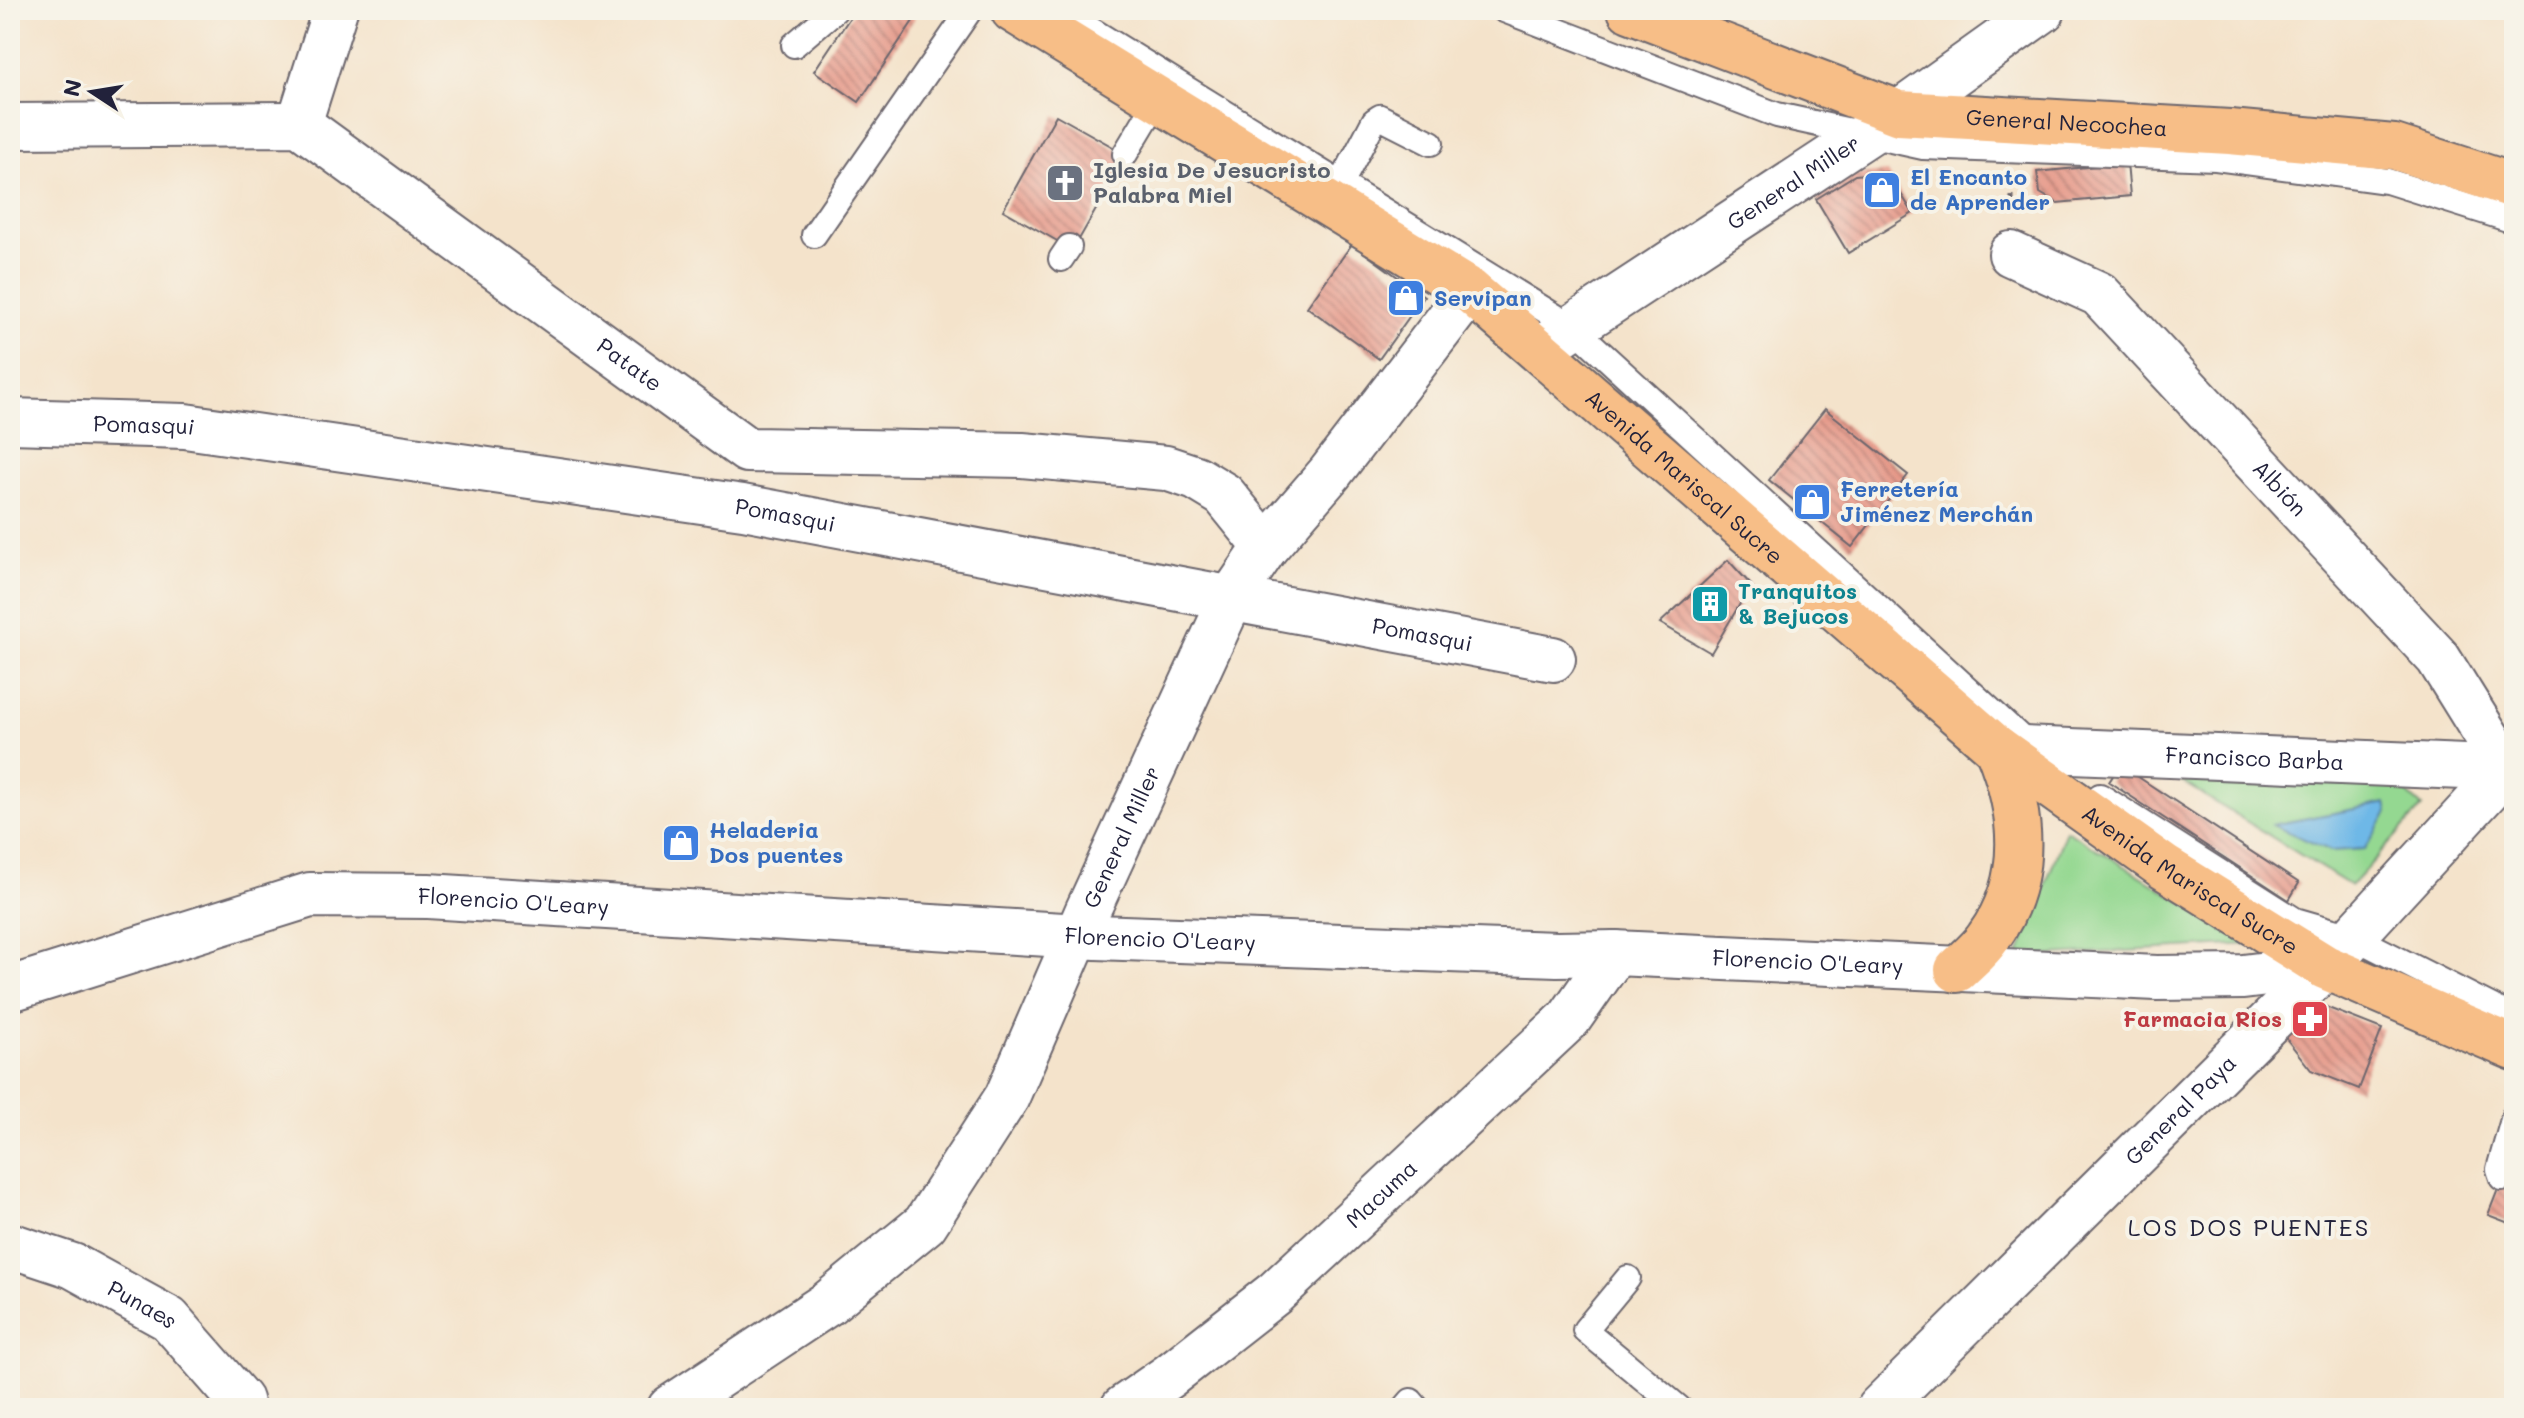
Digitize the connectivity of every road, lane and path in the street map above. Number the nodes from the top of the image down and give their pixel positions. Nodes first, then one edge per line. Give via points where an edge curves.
1 (335, 10) edge
2 (835, 10) edge
3 (970, 10) edge
4 (1013, 10) edge
5 (1059, 10) edge
6 (1504, 10) edge
7 (1630, 10) edge
8 (2043, 10) edge
9 (794, 45) dead end
10 (1158, 99) junction
11 (299, 124) junction
12 (1883, 124) junction
13 (10, 126) edge
14 (1431, 143) dead end
15 (2013, 151) junction
16 (1125, 154) dead end
17 (2514, 186) edge
18 (1336, 194) junction
19 (2514, 221) edge
20 (814, 235) dead end
21 (2011, 254) joint
22 (1470, 291) junction
23 (1558, 338) junction
24 (10, 421) edge
25 (747, 450) junction
26 (743, 507) junction
27 (1266, 547) junction
28 (1232, 597) junction
29 (1553, 659) dead end
30 (2016, 749) junction
31 (2510, 769) edge
32 (1076, 936) junction
33 (2340, 952) junction
34 (1615, 953) junction
35 (1957, 970) junction
36 (10, 989) edge
37 (2514, 1018) edge
38 (2514, 1048) edge
39 (2514, 1116) edge
40 (2505, 1165) dead end
41 (10, 1245) edge
42 (1628, 1278) dead end
43 (242, 1408) edge
44 (670, 1408) edge
45 (1123, 1408) edge
46 (1405, 1408) edge
47 (1417, 1408) edge
48 (1679, 1408) edge
49 (1879, 1408) edge

1 - 11 street
2 - 9 lane
3 - 20 lane
4 - 10 main road, Avenida Mariscal Sucre
5 - 18 lane
6 - 12 lane via 1777,115
7 - 12 main road, General Necochea
8 - 12 street, General Miller
10 - 16 lane
10 - 18 main road, Avenida Mariscal Sucre
11 - 13 street
11 - 25 street, Patate
12 - 15 lane via 1923,147
12 - 17 main road, General Necochea via 2230,132 2394,147
12 - 23 street, General Miller
14 - 18 lane via 1380,117
15 - 19 lane via 2216,158 2371,179
15 - 21 path
18 - 22 main road, Avenida Mariscal Sucre
18 - 23 lane
21 - 31 street, Albión via 2099,294 2438,658
22 - 23 main road, Avenida Mariscal Sucre
22 - 27 street, General Miller
23 - 30 main road, Avenida Mariscal Sucre
24 - 26 street, Pomasqui via 185,426
25 - 26 street via 735,475 735,492
25 - 27 street via 1022,455 1166,468 1224,495
26 - 28 street, Pomasqui
27 - 28 street, General Miller
28 - 29 street, Pomasqui
28 - 32 street, General Miller
30 - 31 street, Francisco Barba
30 - 33 main road, Avenida Mariscal Sucre via 2164,867
30 - 35 main road via 2018,856 2009,896 1988,938
31 - 33 street, General Paya
32 - 34 street, Florencio O'Leary
32 - 36 street, Florencio O'Leary via 428,896 310,895
32 - 44 street, General Miller via 1007,1097 925,1224 827,1304
33 - 35 street, Florencio O'Leary via 2243,977
33 - 37 lane
33 - 38 main road, Avenida Mariscal Sucre
33 - 49 street, General Paya
34 - 35 street, Florencio O'Leary
34 - 45 street, Macuma via 1569,1019 1275,1293
39 - 40 lane
41 - 43 street, Punaes via 73,1266 169,1319
42 - 48 lane via 1585,1330
46 - 47 lane via 1411,1401

